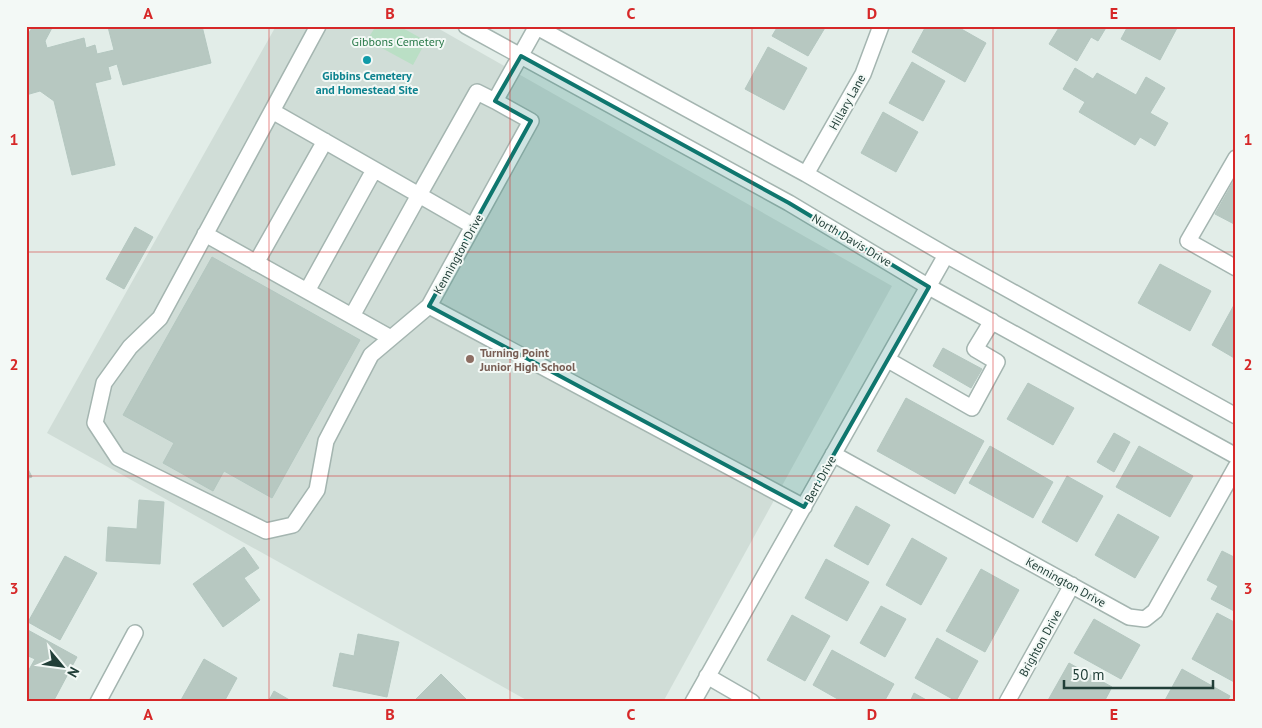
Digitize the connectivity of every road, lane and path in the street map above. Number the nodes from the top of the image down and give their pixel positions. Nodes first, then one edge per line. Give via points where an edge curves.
1 (318, 26) edge
2 (466, 26) edge
3 (536, 26) edge
4 (881, 26) edge
5 (521, 56) junction
6 (495, 101) junction
7 (272, 111) junction
8 (325, 142) junction
9 (1236, 158) edge
10 (374, 170) junction
11 (806, 174) junction
12 (418, 195) junction
13 (473, 226) junction
14 (205, 234) junction
15 (946, 255) junction
16 (256, 262) junction
17 (1236, 268) edge
18 (928, 287) junction
19 (307, 291) junction
20 (429, 306) junction
21 (352, 316) junction
22 (992, 322) junction
23 (391, 338) junction
24 (888, 360) junction
25 (1236, 416) edge
26 (833, 454) junction
27 (1236, 456) edge
28 (1236, 467) edge
29 (804, 507) junction
30 (1072, 585) junction
31 (135, 633) dead end
32 (707, 676) junction
33 (98, 702) edge
34 (693, 702) edge
35 (752, 702) edge
36 (1007, 702) edge

1 - 7 street
2 - 5 street, North Davis Drive
3 - 5 street
3 - 11 street
4 - 11 street, Hillary Lane via 863,74
5 - 6 street
5 - 18 street, North Davis Drive via 789,203
6 - 12 street via 477,92
6 - 13 street, Kennington Drive via 531,121
7 - 8 street
7 - 14 street
8 - 10 street
8 - 16 street
9 - 17 street via 1188,241
10 - 12 street
10 - 19 street
11 - 15 street
12 - 13 street
12 - 21 street
13 - 20 street, Kennington Drive
14 - 16 street
14 - 23 street via 160,318 130,347 104,383 95,423 118,458 266,531 293,525 317,490 326,441 370,355
15 - 18 street, Bert Drive
15 - 25 street
16 - 19 street
18 - 22 street, North Davis Drive
18 - 24 street, Bert Drive
19 - 21 street
20 - 23 street
20 - 29 street, Kennington Drive
21 - 23 street
22 - 24 street via 975,349 997,362 972,408
22 - 27 street, North Davis Drive
24 - 26 street, Bert Drive
26 - 29 street, Bert Drive
26 - 30 street, Kennington Drive
28 - 30 street, Kennington Drive via 1155,611 1145,618 1129,618
29 - 32 street, Bert Drive
30 - 36 street, Brighton Drive
31 - 33 street
32 - 34 street, Bert Drive
32 - 35 street

